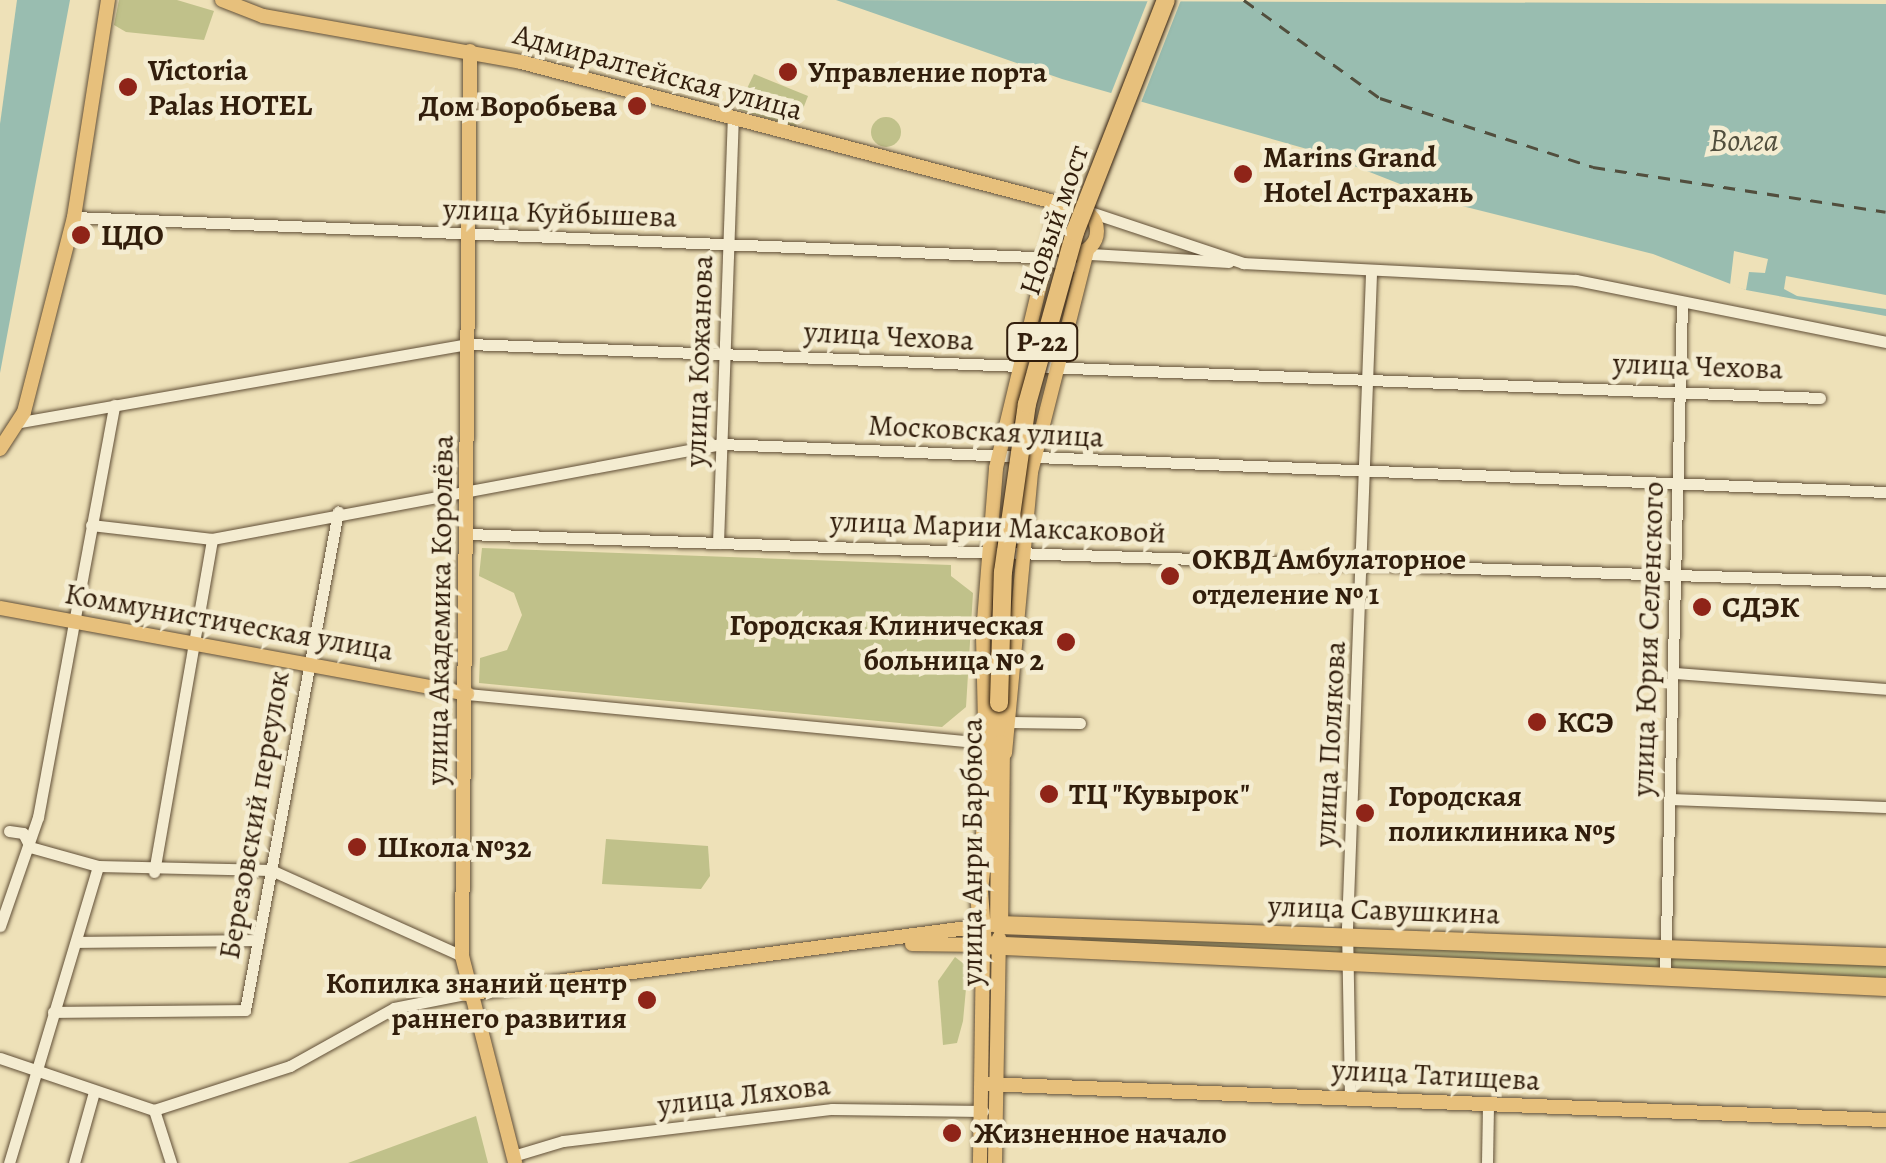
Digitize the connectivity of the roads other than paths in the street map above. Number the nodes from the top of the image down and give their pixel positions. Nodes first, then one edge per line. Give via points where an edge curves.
1 (108, 0) edge
2 (222, 0) edge
3 (1166, 0) edge
4 (470, 51) junction
5 (733, 121) junction
6 (1021, 194) junction
7 (1080, 209) junction
8 (74, 217) junction
9 (1053, 228) junction
10 (470, 235) junction
11 (728, 244) junction
12 (1082, 257) junction
13 (1045, 259) junction
14 (1244, 263) junction
15 (1371, 272) junction
16 (1682, 304) junction
17 (1886, 342) edge
18 (470, 344) junction
19 (723, 354) junction
20 (1016, 367) junction
21 (1054, 369) junction
22 (1366, 382) junction
23 (1681, 390) junction
24 (1820, 398) dead end
25 (114, 405) junction
26 (20, 422) junction
27 (722, 444) junction
28 (0, 449) edge
29 (998, 457) junction
30 (1034, 458) junction
31 (1364, 472) junction
32 (1678, 484) junction
33 (470, 489) junction
34 (1886, 492) edge
35 (338, 512) junction
36 (92, 525) junction
37 (468, 534) junction
38 (212, 540) junction
39 (718, 544) junction
40 (1024, 553) junction
41 (988, 554) junction
42 (1363, 564) junction
43 (1673, 577) junction
44 (1886, 582) edge
45 (0, 608) edge
46 (73, 622) junction
47 (194, 644) junction
48 (307, 665) junction
49 (1674, 673) junction
50 (1886, 689) edge
51 (467, 694) junction
52 (999, 702) joint
53 (1009, 722) junction
54 (1080, 724) dead end
55 (984, 743) junction
56 (995, 779) junction
57 (1669, 799) junction
58 (1886, 807) edge
59 (38, 818) junction
60 (4, 833) edge
61 (30, 847) junction
62 (98, 866) junction
63 (270, 870) junction
64 (154, 872) junction
65 (0, 926) edge
66 (1082, 926) junction
67 (990, 936) junction
68 (1350, 936) junction
69 (256, 940) junction
70 (76, 942) junction
71 (1665, 948) junction
72 (1081, 950) junction
73 (462, 956) junction
74 (1886, 957) edge
75 (1352, 964) junction
76 (1665, 975) junction
77 (1886, 988) edge
78 (465, 994) junction
79 (53, 1012) junction
80 (0, 1058) edge
81 (38, 1072) junction
82 (991, 1085) junction
83 (94, 1092) junction
84 (1350, 1098) junction
85 (1488, 1104) junction
86 (154, 1110) junction
87 (983, 1112) junction
88 (1886, 1120) edge
89 (514, 1160) edge
90 (9, 1163) edge
91 (74, 1163) edge
92 (171, 1163) edge
93 (980, 1163) edge
94 (995, 1163) edge
95 (1487, 1163) edge

1 - 8 main road
2 - 4 main road, Адмиралтейская улица via 310,26
3 - 52 highway, Новый мост / Р-22, bridge via 1076,232 1027,404 1003,572
4 - 5 main road, Адмиралтейская улица
4 - 10 main road, улица Академика Королёва
5 - 6 main road, Адмиралтейская улица
5 - 11 street, улица Кожанова
6 - 7 main road, Адмиралтейская улица
6 - 9 main road
7 - 9 main road
7 - 12 main road via 1098,232
7 - 14 street
8 - 10 street, улица Куйбышева
8 - 26 main road
9 - 12 main road
9 - 13 main road
10 - 11 street, улица Куйбышева
10 - 18 main road, улица Академика Королёва
11 - 13 street, улица Куйбышева
11 - 19 street, улица Кожанова
12 - 13 street, улица Куйбышева
12 - 14 street
12 - 21 main road
13 - 20 main road
14 - 15 street
15 - 16 street via 1576,280
15 - 22 street, улица Полякова
16 - 17 street
16 - 23 street, улица Юрия Селенского
18 - 19 street, улица Чехова
18 - 25 street, улица Чехова
18 - 33 main road, улица Академика Королёва
19 - 20 street, улица Чехова
19 - 27 street, улица Кожанова
20 - 21 street, улица Чехова
20 - 29 main road
21 - 22 street, улица Чехова
21 - 30 main road
22 - 23 street, улица Чехова
22 - 31 street, улица Полякова
23 - 24 street, улица Чехова
23 - 32 street, улица Юрия Селенского
25 - 26 street, улица Чехова
25 - 36 street
26 - 28 main road
27 - 29 street, Московская улица
27 - 33 street, Московская улица
27 - 39 street, улица Кожанова
29 - 30 street, Московская улица
29 - 41 main road
30 - 31 street, Московская улица
30 - 40 main road
31 - 32 street, Московская улица
31 - 42 street, улица Полякова
32 - 34 street, Московская улица
32 - 43 street, улица Юрия Селенского
33 - 35 street, Московская улица
33 - 37 main road, улица Академика Королёва
35 - 38 street, Московская улица
35 - 48 street, Березовский переулок
36 - 38 street, Московская улица
36 - 46 street
37 - 39 street, улица Марии Максаковой
37 - 51 main road, улица Академика Королёва
38 - 47 street
39 - 41 street, улица Марии Максаковой
40 - 41 street, улица Марии Максаковой
40 - 42 street, улица Марии Максаковой
40 - 53 main road
41 - 55 main road
42 - 43 street, улица Марии Максаковой
42 - 68 street, улица Полякова
43 - 44 street, улица Марии Максаковой
43 - 49 street, улица Юрия Селенского
45 - 46 main road, Коммунистическая улица
46 - 47 main road, Коммунистическая улица
46 - 59 street
47 - 48 main road, Коммунистическая улица
47 - 64 street
48 - 51 main road, Коммунистическая улица
48 - 63 street, Березовский переулок
49 - 50 street
49 - 57 street, улица Юрия Селенского
51 - 55 street, Коммунистическая улица
51 - 73 main road, улица Академика Королёва
52 - 56 highway, улица Анри Барбюса
53 - 54 street
53 - 56 main road
55 - 56 main road
56 - 67 highway, улица Анри Барбюса
57 - 58 street
57 - 71 street, улица Юрия Селенского
59 - 60 street
59 - 61 street
60 - 61 street via 23,833
61 - 62 street
61 - 65 street
62 - 64 street
62 - 70 street
63 - 64 street
63 - 69 street, Березовский переулок
63 - 73 street
66 - 67 highway, улица Савушкина
66 - 68 highway, улица Савушкина
66 - 72 highway
67 - 72 highway, улица Савушкина
67 - 78 main road, улица Савушкина
67 - 82 main road, улица Анри Барбюса
68 - 71 highway, улица Савушкина
68 - 75 street, улица Полякова
69 - 70 street
69 - 79 street, Березовский переулок via 245,1010
70 - 79 street
71 - 74 highway, улица Савушкина
71 - 76 street, улица Юрия Селенского
72 - 75 highway, улица Савушкина
73 - 78 main road, улица Академика Королёва
75 - 76 highway, улица Савушкина
75 - 84 street, улица Полякова
76 - 77 highway, улица Савушкина
78 - 86 street via 394,1008 290,1066
78 - 89 main road, улица Академика Королёва
79 - 81 street
80 - 81 street
81 - 83 street
81 - 90 street
82 - 84 main road, улица Татищева
82 - 87 main road, улица Анри Барбюса
82 - 94 main road, улица Анри Барбюса
83 - 86 street
83 - 91 street
84 - 85 main road, улица Татищева
85 - 88 main road, улица Татищева
85 - 95 street
86 - 92 street
87 - 89 street, улица Ляхова via 832,1109 563,1141
87 - 93 main road, улица Анри Барбюса

